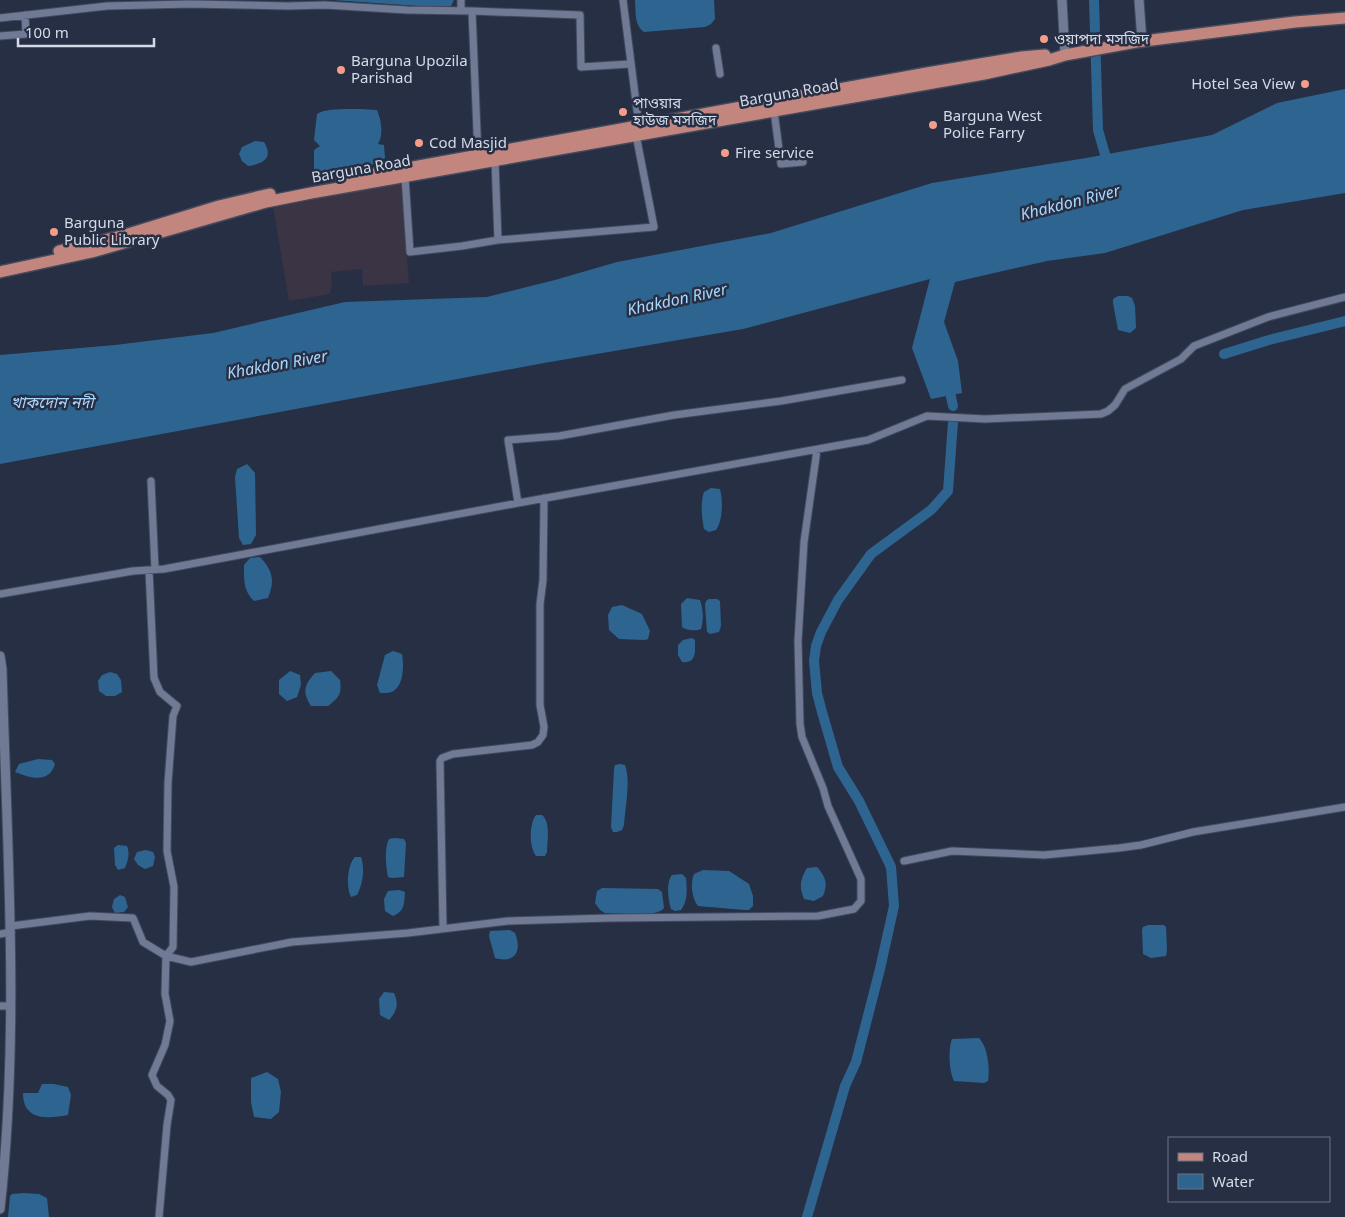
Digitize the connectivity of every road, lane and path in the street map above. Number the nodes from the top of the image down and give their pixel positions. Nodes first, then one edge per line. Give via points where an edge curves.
1 (75, 0) edge
2 (461, 0) edge
3 (623, 0) edge
4 (1062, 0) edge
5 (1139, 0) edge
6 (288, 3) edge
7 (75, 9) junction
8 (461, 11) junction
9 (472, 11) junction
10 (25, 15) junction
11 (0, 18) edge
12 (1345, 18) edge
13 (0, 36) edge
14 (1139, 42) junction
15 (716, 48) dead end
16 (1061, 56) junction
17 (630, 64) junction
18 (720, 74) dead end
19 (774, 111) junction
20 (638, 131) junction
21 (478, 156) junction
22 (495, 161) junction
23 (803, 162) dead end
24 (405, 177) junction
25 (498, 240) junction
26 (0, 265) edge
27 (0, 272) edge
28 (1345, 296) edge
29 (902, 380) dead end
30 (816, 450) junction
31 (151, 481) dead end
32 (544, 498) junction
33 (518, 503) junction
34 (152, 570) junction
35 (0, 594) edge
36 (0, 656) edge
37 (1345, 807) edge
38 (904, 861) dead end
39 (443, 928) junction
40 (11, 929) junction
41 (0, 934) edge
42 (166, 956) junction
43 (0, 1006) edge
44 (11, 1006) junction
45 (0, 1209) edge
46 (159, 1217) edge

1 - 7 street
2 - 8 street
3 - 17 street
4 - 16 street
5 - 14 street
6 - 7 street
6 - 8 street
7 - 10 street
8 - 9 street
9 - 17 street via 580,15 581,67
9 - 21 street
10 - 11 street
10 - 13 street via 26,34
12 - 14 main road, Barguna Road
14 - 16 main road, Barguna Road
15 - 18 street
16 - 19 main road, Barguna Road via 984,74
16 - 20 main road, Barguna Road via 1022,57
17 - 20 street
19 - 20 main road, Barguna Road
19 - 23 street via 781,164
20 - 21 main road, Barguna Road
20 - 22 main road, Barguna Road
20 - 25 street via 654,227
21 - 26 main road, Barguna Road via 239,201 125,235
22 - 24 main road, Barguna Road
22 - 25 street
24 - 25 street via 410,252
24 - 27 main road, Barguna Road via 266,202 92,252
28 - 30 street via 1268,318 1194,346 1181,359 1125,389 1108,412 986,419 927,416 868,440
29 - 33 street via 781,401 674,414 559,436 508,440
30 - 32 street
30 - 39 street via 804,542 798,640 800,724 828,806 861,879 858,906 818,916 508,921
31 - 34 street
32 - 33 street
32 - 39 street via 540,604 543,735 532,745 453,754 440,761
33 - 34 street
34 - 35 street
34 - 42 street via 154,678 160,692 177,706 173,716 168,783 167,851 174,887 173,947
36 - 40 street
37 - 38 street via 1193,832 1120,848 1052,855 952,851
39 - 42 street via 292,942 191,962
40 - 41 street
40 - 42 street via 90,916 133,918 143,942
40 - 44 street
42 - 46 street via 165,994 170,1021 165,1045 152,1074 157,1086 171,1100
43 - 44 street
44 - 45 street via 11,1066

